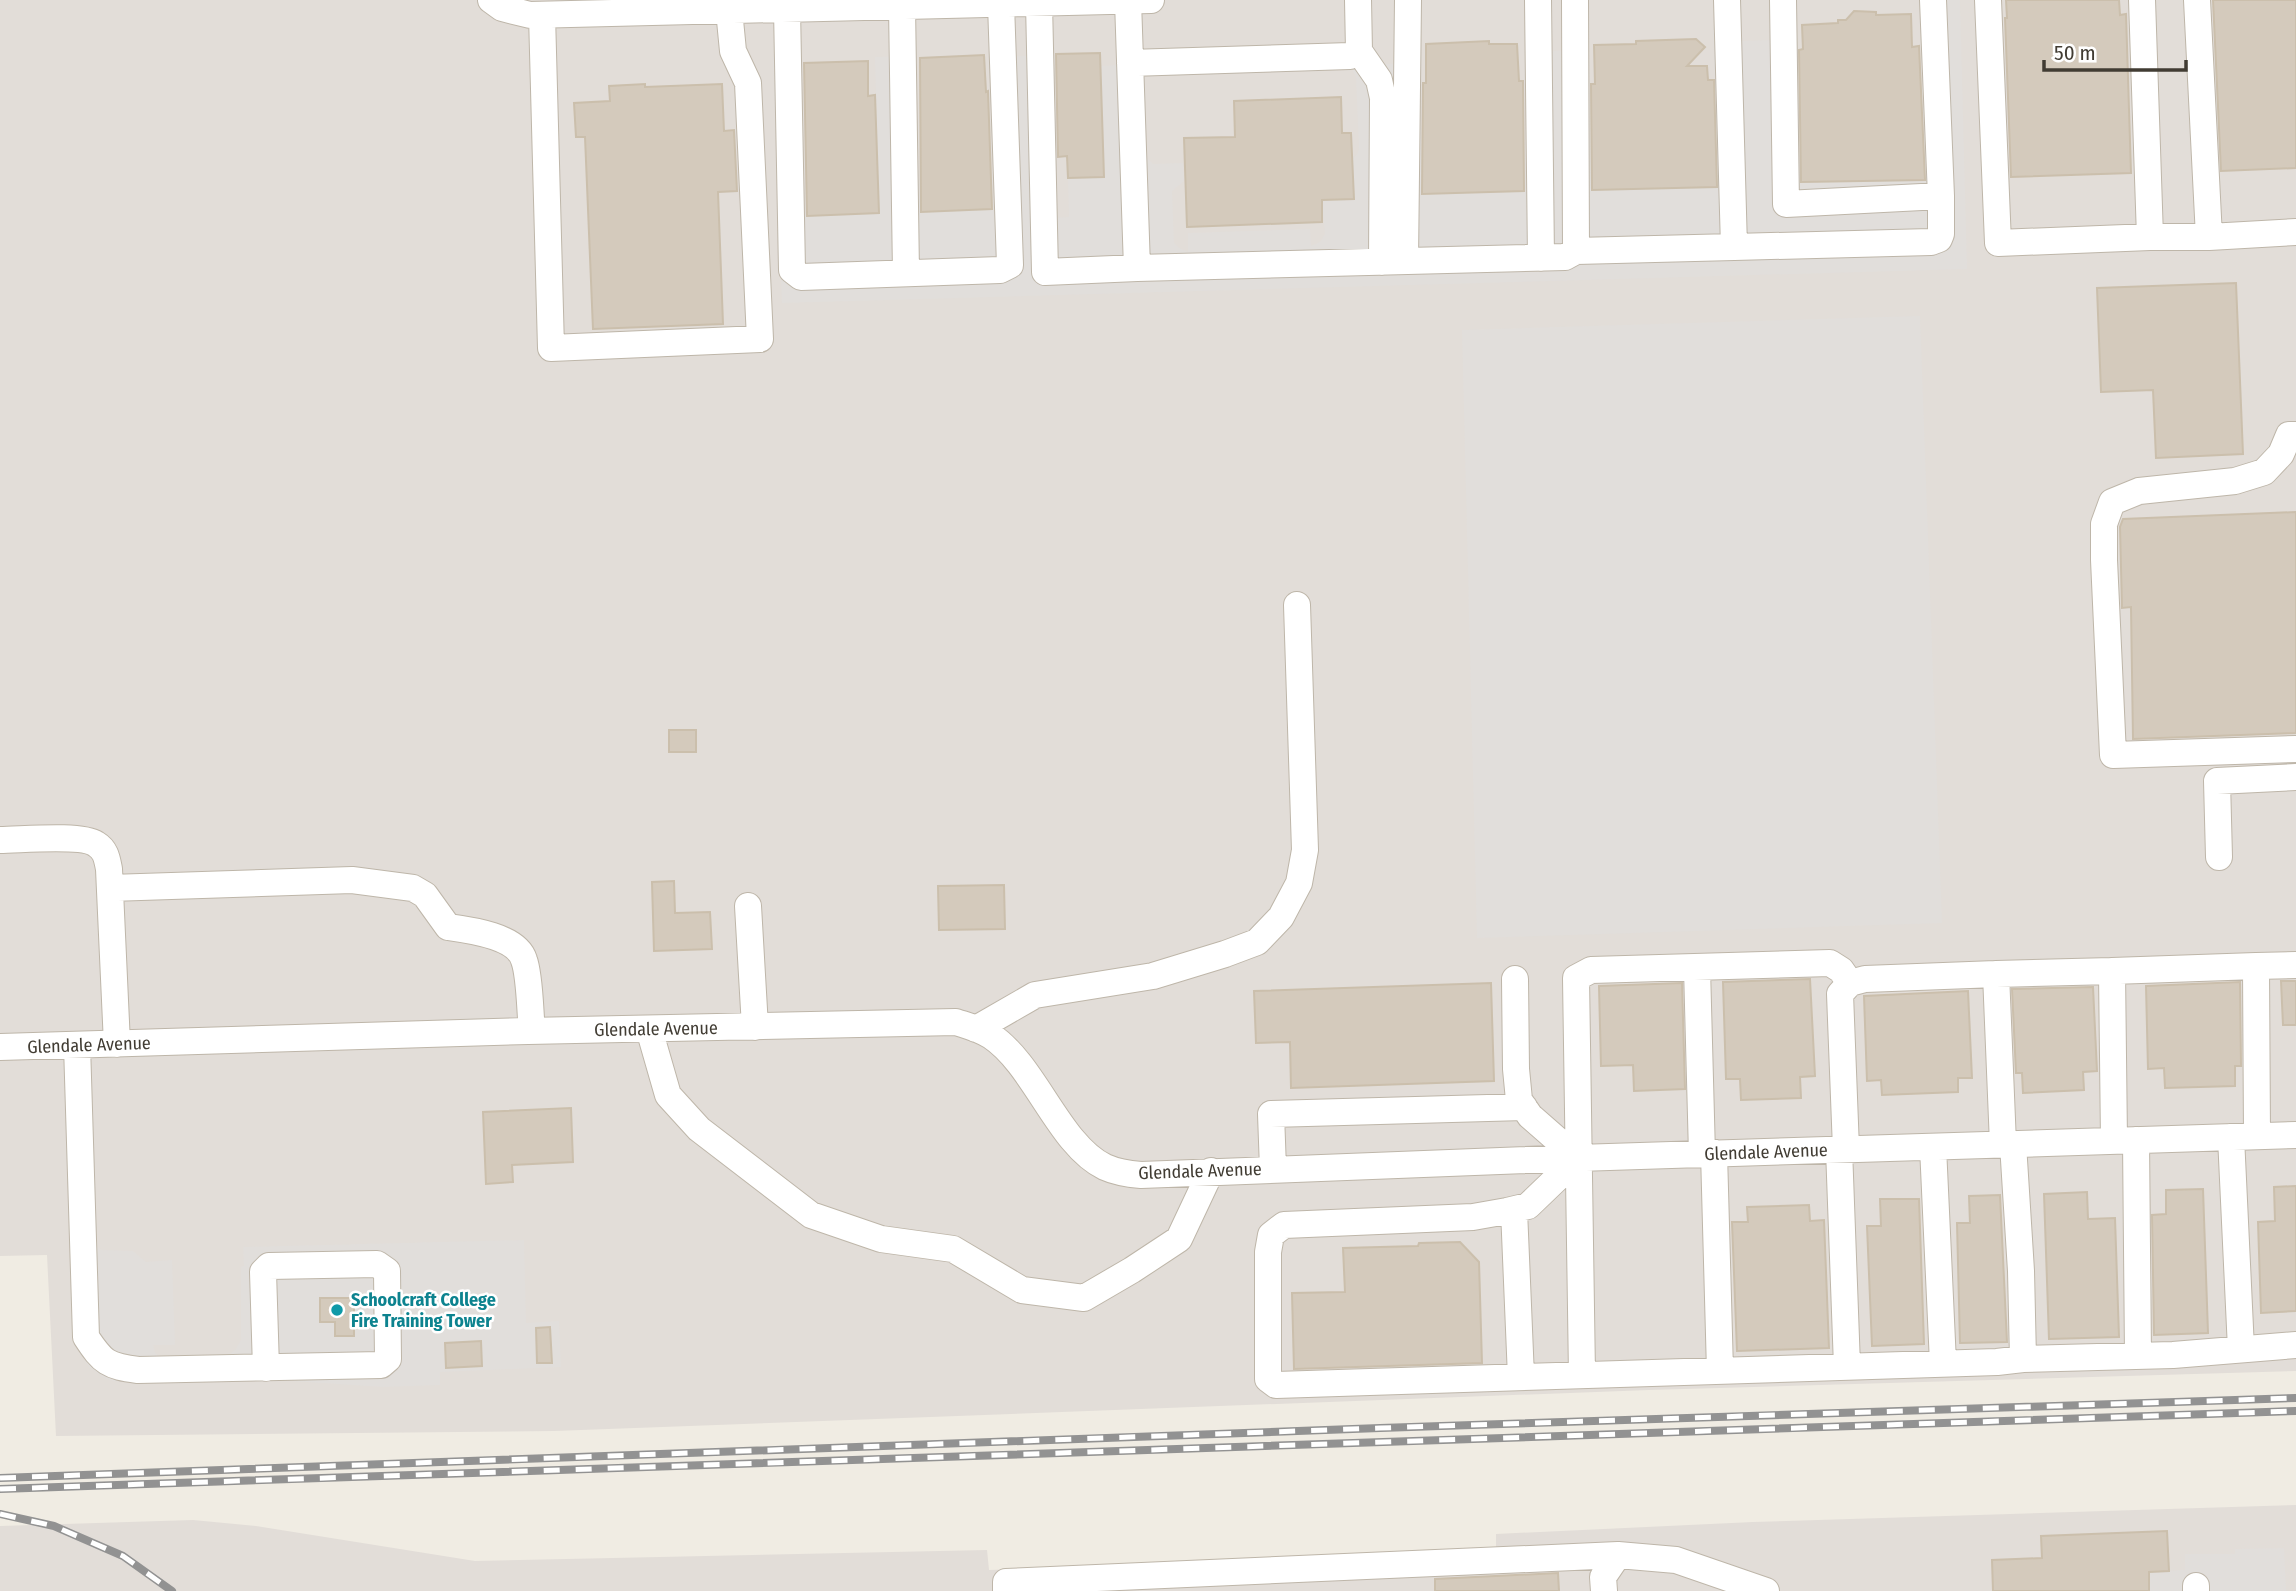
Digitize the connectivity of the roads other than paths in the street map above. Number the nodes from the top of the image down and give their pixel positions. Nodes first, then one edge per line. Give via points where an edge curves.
1 (491, 0) edge
2 (1152, 0) edge
3 (1358, 0) edge
4 (1408, 0) edge
5 (1538, 0) edge
6 (1574, 0) edge
7 (1727, 0) edge
8 (1783, 0) edge
9 (1933, 0) edge
10 (1988, 0) edge
11 (2142, 0) edge
12 (2197, 0) edge
13 (1119, 1) edge
14 (1039, 3) junction
15 (1001, 4) junction
16 (902, 6) junction
17 (607, 7) edge
18 (743, 7) edge
19 (787, 9) junction
20 (536, 15) junction
21 (1359, 51) junction
22 (1130, 63) junction
23 (1941, 196) junction
24 (1786, 204) junction
25 (2296, 232) edge
26 (2150, 237) junction
27 (2209, 237) junction
28 (1787, 246) junction
29 (1734, 247) junction
30 (1576, 251) junction
31 (1541, 258) junction
32 (1394, 262) junction
33 (1137, 268) junction
34 (906, 273) junction
35 (2292, 435) edge
36 (1297, 606) dead end
37 (2296, 749) edge
38 (2296, 777) edge
39 (0, 840) edge
40 (2219, 858) dead end
41 (110, 888) junction
42 (748, 906) dead end
43 (2296, 965) edge
44 (2256, 966) junction
45 (1697, 968) junction
46 (2112, 971) junction
47 (1996, 974) junction
48 (1515, 979) dead end
49 (1850, 982) junction
50 (755, 1027) junction
51 (649, 1029) junction
52 (976, 1029) junction
53 (532, 1031) junction
54 (117, 1044) junction
55 (77, 1045) junction
56 (0, 1047) edge
57 (1524, 1107) junction
58 (2296, 1135) edge
59 (2244, 1137) junction
60 (2125, 1140) junction
61 (2008, 1144) junction
62 (1933, 1147) junction
63 (1842, 1149) junction
64 (1708, 1154) junction
65 (1578, 1158) junction
66 (1273, 1169) junction
67 (1212, 1171) junction
68 (1514, 1210) junction
69 (2296, 1345) edge
70 (2241, 1349) junction
71 (2138, 1356) junction
72 (2023, 1359) junction
73 (1943, 1363) junction
74 (1847, 1366) junction
75 (266, 1367) junction
76 (1720, 1371) junction
77 (1582, 1375) junction
78 (1521, 1377) junction
79 (1618, 1555) junction
80 (1006, 1591) edge
81 (1604, 1591) edge
82 (1766, 1591) edge

1 - 20 street via 502,8
2 - 13 street
3 - 21 street
4 - 32 street
5 - 31 street
6 - 30 street
7 - 29 street
8 - 24 street
9 - 23 street
10 - 26 street via 1998,243
11 - 26 street
12 - 27 street
13 - 14 street
13 - 22 street
14 - 15 street
14 - 33 street via 1045,272
15 - 16 street
15 - 34 street via 1010,265 1000,270
16 - 19 street
16 - 34 street
17 - 18 street
17 - 20 street
18 - 19 street
18 - 20 street via 733,51 748,83 760,338 551,348
19 - 34 street via 792,270 801,277
21 - 22 street via 1350,56
21 - 32 street via 1379,80 1383,98
22 - 33 street
23 - 24 street
23 - 28 street via 1941,234 1931,242
24 - 28 street
25 - 27 street
26 - 27 street
28 - 29 street
29 - 30 street
30 - 31 street via 1565,257
31 - 32 street
32 - 33 street
35 - 37 street via 2264,472 2235,481 2139,491 2112,502 2104,524 2104,560 2113,755
36 - 52 street via 1305,850 1299,883 1281,917 1257,942 1225,954 1153,976 1035,995
38 - 40 street via 2217,780
39 - 41 street via 95,843 105,852
41 - 53 street via 352,880 413,888 425,895 447,927 511,943 524,958
41 - 54 street
42 - 50 street
43 - 44 street
44 - 46 street
44 - 59 street
45 - 49 street via 1830,963
45 - 64 street
45 - 65 street via 1591,970 1576,978
46 - 47 street
46 - 60 street
47 - 49 street
47 - 61 street
48 - 57 street via 1516,1069
49 - 63 street via 1840,994
50 - 51 street, Glendale Avenue
50 - 52 street, Glendale Avenue via 956,1022
51 - 53 street, Glendale Avenue
51 - 67 street via 668,1095 699,1129 811,1215 881,1239 953,1249 1021,1290 1084,1298 1132,1270 1179,1239
52 - 67 street, Glendale Avenue via 1015,1059 1073,1139 1095,1161 1122,1173 1142,1175
53 - 54 street, Glendale Avenue
54 - 55 street, Glendale Avenue
55 - 56 street, Glendale Avenue
55 - 75 street via 86,1336 114,1367
57 - 65 street
57 - 66 street via 1271,1114
58 - 59 street, Glendale Avenue
59 - 60 street, Glendale Avenue
59 - 70 street
60 - 61 street, Glendale Avenue
60 - 71 street
61 - 62 street, Glendale Avenue
61 - 72 street via 2021,1271
62 - 63 street, Glendale Avenue
62 - 73 street
63 - 64 street, Glendale Avenue
63 - 74 street
64 - 65 street, Glendale Avenue
64 - 76 street
65 - 66 street, Glendale Avenue
65 - 68 street via 1528,1206
65 - 77 street
66 - 67 street, Glendale Avenue
68 - 78 street
68 - 78 street via 1283,1225 1271,1235 1268,1252 1268,1379 1276,1385
69 - 70 street
70 - 71 street
71 - 72 street
72 - 73 street
73 - 74 street
74 - 76 street
75 - 75 street via 381,1365 388,1359 387,1271 377,1264 269,1266 263,1272
76 - 77 street
77 - 78 street
79 - 80 street via 1006,1582
79 - 81 street via 1603,1577
79 - 82 street via 1676,1560

